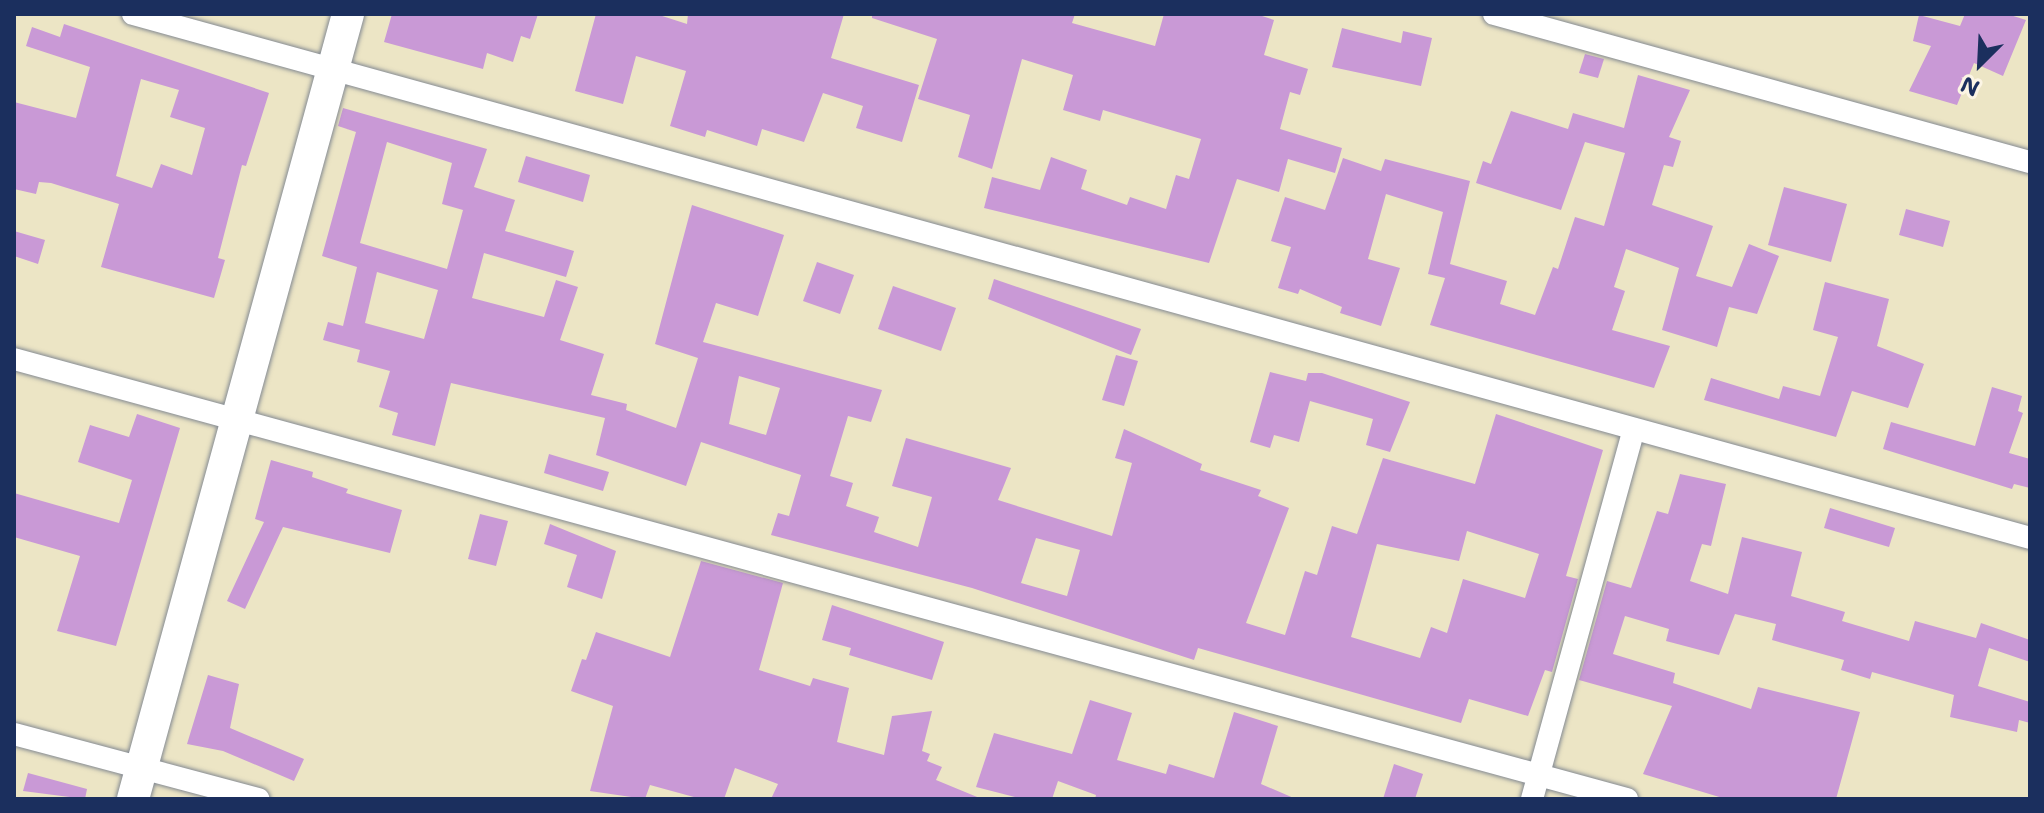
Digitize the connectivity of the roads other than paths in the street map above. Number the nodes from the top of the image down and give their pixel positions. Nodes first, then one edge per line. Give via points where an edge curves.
1 (133, 14) edge
2 (348, 14) edge
3 (1494, 14) edge
4 (333, 70) junction
5 (2030, 162) edge
6 (14, 359) edge
7 (236, 416) junction
8 (1633, 432) junction
9 (2030, 538) edge
10 (14, 734) edge
11 (142, 767) junction
12 (1539, 775) junction
13 (133, 799) edge
14 (259, 799) edge
15 (1532, 799) edge
16 (1627, 799) edge

1 - 4 street
2 - 4 main road
3 - 5 street
4 - 7 main road
4 - 8 street
6 - 7 street
7 - 11 main road
7 - 12 street
8 - 9 street
8 - 12 street
10 - 11 street
11 - 13 main road
11 - 14 street
12 - 15 street
12 - 16 street

